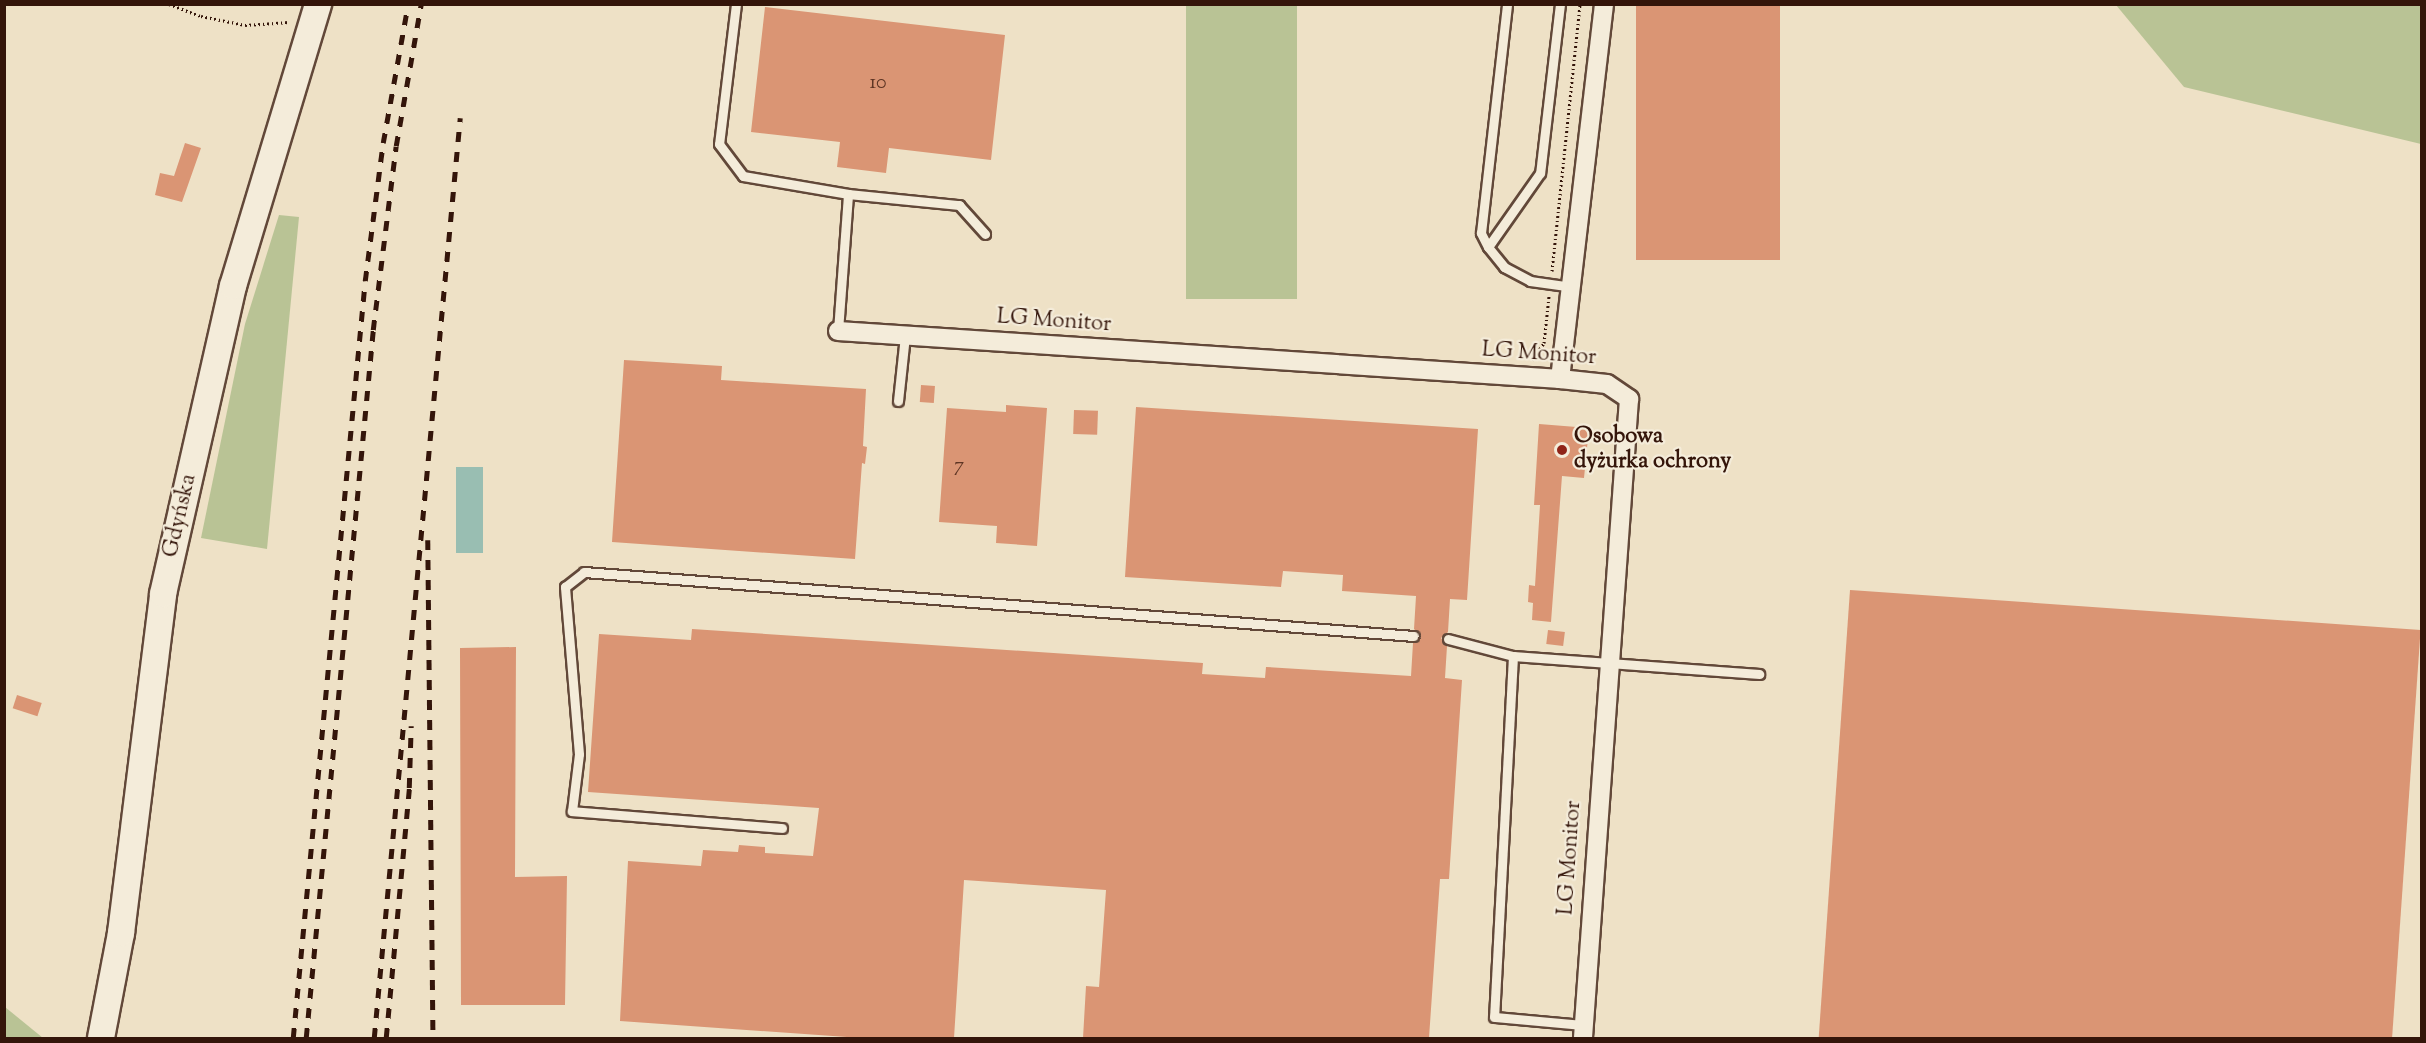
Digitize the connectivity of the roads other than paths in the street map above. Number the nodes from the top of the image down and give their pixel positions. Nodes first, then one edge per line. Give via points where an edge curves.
1 (736, 4) edge
2 (1507, 4) edge
3 (1560, 4) edge
4 (1604, 4) edge
5 (315, 15) edge
6 (849, 194) junction
7 (985, 234) dead end
8 (1488, 247) junction
9 (1572, 287) junction
10 (838, 331) joint
11 (905, 336) junction
12 (1560, 379) junction
13 (898, 401) dead end
14 (1414, 636) dead end
15 (1448, 639) dead end
16 (1513, 656) junction
17 (1608, 664) junction
18 (1759, 674) dead end
19 (783, 828) dead end
20 (1583, 1032) edge
21 (100, 1038) edge

1 - 6 lane via 718,144 743,176
2 - 8 lane via 1482,234
3 - 8 lane via 1540,173
4 - 9 street
5 - 21 main road, Gdyńska via 233,286 163,594 121,933
6 - 7 lane via 959,205
6 - 10 lane
8 - 9 lane via 1504,267 1530,281
9 - 12 street
10 - 11 street, LG Monitor
11 - 12 street, LG Monitor
11 - 13 lane
12 - 17 street, LG Monitor via 1607,384 1629,399
14 - 19 lane via 584,573 565,587 579,754 572,811
15 - 16 lane
16 - 17 lane
16 - 20 lane via 1494,1017
17 - 18 lane
17 - 20 street, LG Monitor

